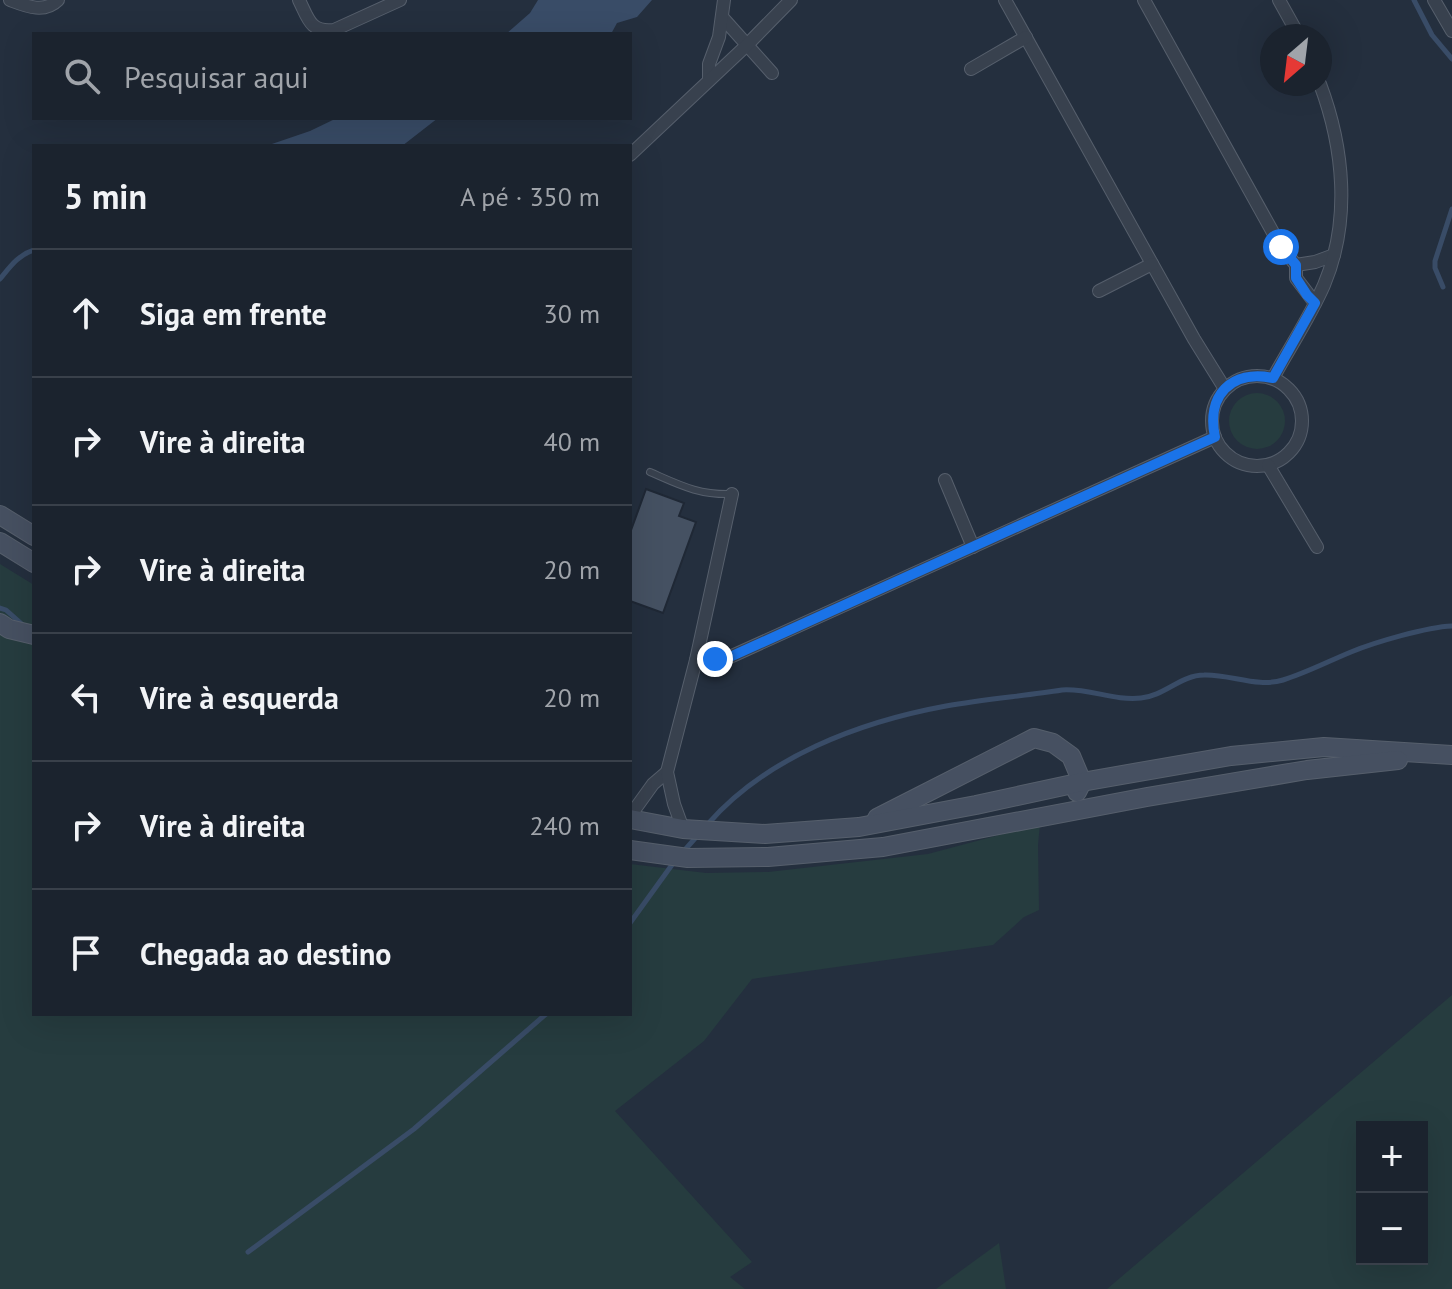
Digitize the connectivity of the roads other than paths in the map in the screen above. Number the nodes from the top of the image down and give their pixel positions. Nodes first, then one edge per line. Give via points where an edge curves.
1 (10, 0) edge
2 (58, 0) edge
3 (299, 0) edge
4 (400, 0) edge
5 (724, 0) edge
6 (791, 0) edge
7 (1005, 0) edge
8 (1144, 0) edge
9 (1279, 0) edge
10 (1434, 0) edge
11 (722, 17) junction
12 (1292, 24) edge
13 (1451, 29) edge
14 (1026, 37) junction
15 (747, 45) junction
16 (971, 69) dead end
17 (772, 73) dead end
18 (709, 80) junction
19 (1323, 96) edge
20 (632, 153) edge
21 (1334, 255) junction
22 (1152, 264) junction
23 (1296, 265) junction
24 (1099, 291) dead end
25 (1315, 303) junction
26 (1273, 378) junction
27 (1225, 389) junction
28 (1215, 437) junction
29 (1268, 465) junction
30 (650, 472) dead end
31 (945, 480) dead end
32 (732, 494) joint
33 (0, 515) edge
34 (0, 531) edge
35 (32, 535) edge
36 (0, 542) edge
37 (32, 543) edge
38 (973, 547) junction
39 (1317, 547) dead end
40 (32, 562) edge
41 (0, 623) edge
42 (32, 635) edge
43 (696, 660) junction
44 (1450, 754) edge
45 (667, 772) junction
46 (1082, 782) junction
47 (632, 814) edge
48 (632, 817) edge
49 (859, 827) junction
50 (981, 828) junction
51 (683, 829) junction
52 (632, 850) edge

1 - 2 street via 44,8
3 - 4 street via 311,25 323,31
5 - 11 street
6 - 15 street
7 - 14 street
8 - 23 street via 1281,247
9 - 12 street
10 - 13 street
11 - 15 street
11 - 18 street
14 - 16 street
14 - 22 street
15 - 17 street
15 - 18 street
18 - 20 street
19 - 21 street via 1342,191
21 - 23 street
21 - 25 street
22 - 24 street
22 - 27 street
23 - 25 street via 1296,278
25 - 26 street
26 - 27 street via 1247,376
26 - 29 street via 1293,393 1303,417 1298,442
27 - 28 street via 1212,411
28 - 29 street via 1242,464
28 - 38 street
29 - 39 street
30 - 32 lane via 696,492
31 - 38 street
32 - 43 street
33 - 35 main road
34 - 37 main road
36 - 40 main road
38 - 43 street via 732,656
41 - 42 main road
43 - 45 street
44 - 46 main road via 1324,747 1231,756
44 - 50 main road via 1307,770
45 - 47 street
45 - 51 street
46 - 49 main road
46 - 49 main road via 1071,756 1034,738
46 - 50 main road via 1077,793
48 - 51 main road
49 - 51 main road via 765,834
50 - 52 main road via 883,847 768,857 688,858

